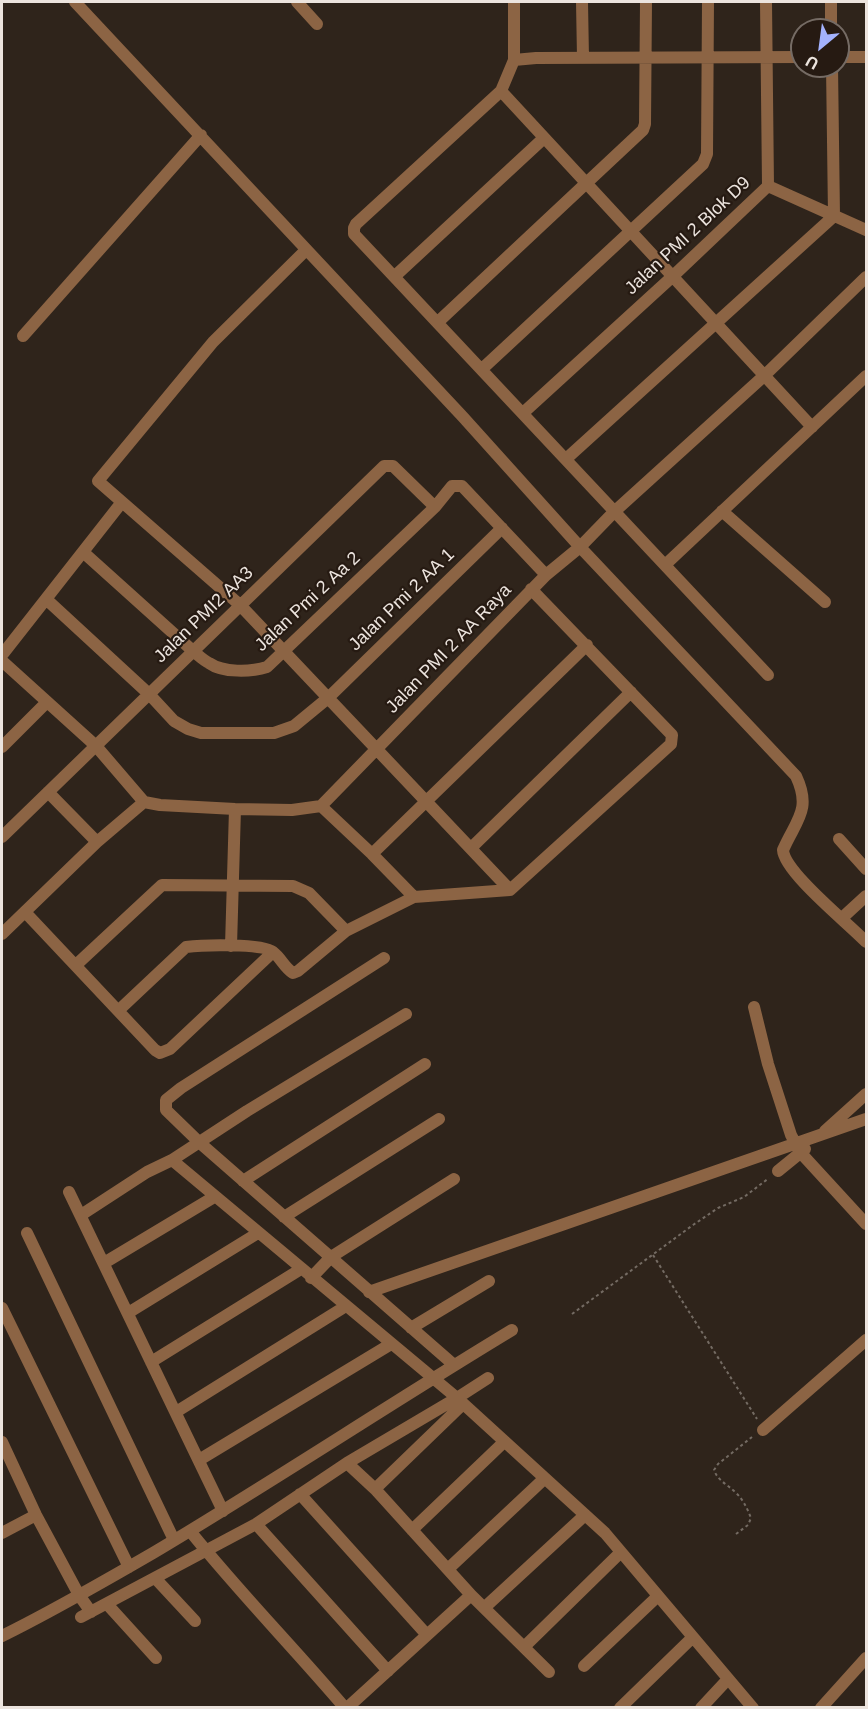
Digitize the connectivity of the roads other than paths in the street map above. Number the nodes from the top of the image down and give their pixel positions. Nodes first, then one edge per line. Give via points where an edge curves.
1 (75, 2) edge
2 (297, 2) edge
3 (514, 2) edge
4 (582, 2) edge
5 (646, 2) edge
6 (708, 2) edge
7 (766, 2) edge
8 (831, 2) edge
9 (831, 18) edge
10 (317, 24) dead end
11 (790, 57) edge
12 (850, 57) edge
13 (867, 57) edge
14 (583, 58) junction
15 (644, 58) junction
16 (708, 58) junction
17 (767, 58) junction
18 (514, 60) junction
19 (832, 78) edge
20 (501, 91) junction
21 (201, 135) junction
22 (544, 138) junction
23 (586, 183) junction
24 (768, 186) junction
25 (834, 216) junction
26 (867, 230) edge
27 (631, 231) junction
28 (306, 250) junction
29 (395, 276) junction
30 (672, 277) junction
31 (867, 277) edge
32 (438, 322) junction
33 (716, 323) junction
34 (23, 336) dead end
35 (482, 369) junction
36 (765, 375) junction
37 (867, 376) edge
38 (523, 413) junction
39 (812, 427) junction
40 (566, 459) junction
41 (122, 502) junction
42 (435, 507) junction
43 (722, 511) junction
44 (614, 512) junction
45 (502, 528) junction
46 (580, 547) junction
47 (83, 552) junction
48 (665, 565) junction
49 (546, 575) junction
50 (531, 589) junction
51 (46, 599) junction
52 (825, 602) dead end
53 (240, 605) junction
54 (586, 645) junction
55 (193, 651) junction
56 (284, 652) junction
57 (2, 655) edge
58 (2, 661) edge
59 (768, 675) dead end
60 (631, 692) junction
61 (149, 694) junction
62 (328, 698) junction
63 (47, 702) junction
64 (96, 746) junction
65 (2, 747) edge
66 (378, 749) junction
67 (48, 792) junction
68 (144, 801) junction
69 (426, 802) junction
70 (321, 806) junction
71 (235, 809) junction
72 (2, 837) edge
73 (839, 839) dead end
74 (97, 842) junction
75 (471, 848) junction
76 (372, 854) junction
77 (867, 869) edge
78 (234, 884) junction
79 (510, 890) junction
80 (867, 896) edge
81 (414, 897) junction
82 (25, 912) junction
83 (842, 918) junction
84 (3, 928) edge
85 (346, 931) junction
86 (867, 942) edge
87 (231, 946) junction
88 (273, 952) junction
89 (384, 958) dead end
90 (76, 965) junction
91 (754, 1007) dead end
92 (119, 1010) junction
93 (406, 1014) dead end
94 (424, 1064) dead end
95 (867, 1094) edge
96 (439, 1119) dead end
97 (867, 1119) edge
98 (200, 1143) junction
99 (800, 1152) junction
100 (172, 1160) junction
101 (778, 1171) road end
102 (454, 1179) dead end
103 (243, 1181) junction
104 (69, 1192) dead end
105 (214, 1197) junction
106 (81, 1215) junction
107 (284, 1217) junction
108 (867, 1224) edge
109 (27, 1233) dead end
110 (258, 1233) junction
111 (331, 1257) junction
112 (104, 1263) junction
113 (306, 1273) junction
114 (489, 1281) dead end
115 (369, 1292) junction
116 (346, 1306) junction
117 (2, 1308) edge
118 (128, 1313) junction
119 (411, 1328) junction
120 (512, 1330) dead end
121 (867, 1340) edge
122 (391, 1344) junction
123 (151, 1362) junction
124 (454, 1365) junction
125 (432, 1378) junction
126 (488, 1378) dead end
127 (460, 1401) junction
128 (176, 1412) junction
129 (763, 1430) road end
130 (2, 1442) edge
131 (504, 1442) junction
132 (199, 1460) junction
133 (347, 1463) junction
134 (545, 1478) junction
135 (375, 1489) junction
136 (300, 1494) junction
137 (223, 1510) junction
138 (36, 1515) junction
139 (585, 1515) junction
140 (256, 1524) junction
141 (412, 1530) junction
142 (190, 1531) junction
143 (2, 1533) edge
144 (174, 1540) junction
145 (207, 1552) junction
146 (621, 1552) junction
147 (129, 1567) junction
148 (448, 1569) junction
149 (155, 1578) junction
150 (79, 1595) junction
151 (471, 1595) junction
152 (658, 1596) junction
153 (107, 1604) junction
154 (484, 1608) junction
155 (195, 1621) dead end
156 (427, 1635) junction
157 (2, 1636) edge
158 (693, 1638) junction
159 (524, 1647) junction
160 (156, 1658) dead end
161 (867, 1658) edge
162 (584, 1666) dead end
163 (388, 1671) junction
164 (549, 1672) dead end
165 (728, 1679) junction
166 (346, 1707) edge
167 (620, 1707) edge
168 (701, 1707) edge
169 (753, 1707) edge
170 (821, 1707) edge

1 - 21 street
2 - 10 street
3 - 18 street
4 - 14 street
5 - 15 street
6 - 16 street
7 - 17 street, Jalan PMI 2 Blok D9
8 - 9 street
11 - 17 street
12 - 13 street
14 - 15 street
14 - 18 street
15 - 16 street
15 - 23 street via 643,130
16 - 17 street
16 - 27 street via 707,154 703,164
17 - 24 street, Jalan PMI 2 Blok D9
18 - 20 street
19 - 25 street
20 - 22 street
20 - 29 street via 354,228 354,234
21 - 28 street
21 - 34 street
22 - 23 street
22 - 29 street
23 - 27 street
23 - 32 street
24 - 25 street
24 - 30 street, Jalan PMI 2 Blok D9
25 - 26 street
25 - 33 street
27 - 30 street
27 - 35 street
28 - 41 street via 213,342 98,481
28 - 46 street
29 - 32 street
30 - 33 street
30 - 38 street, Jalan PMI 2 Blok D9
31 - 36 street, Jalan PMI 2 AA Raya
32 - 35 street
33 - 36 street
33 - 40 street
35 - 38 street
36 - 39 street
36 - 44 street, Jalan PMI 2 AA Raya
37 - 39 street
38 - 40 street
39 - 43 street
40 - 44 street
41 - 47 street
41 - 53 street
42 - 45 street, Jalan Pmi 2 Aa 2 via 456,484
42 - 53 street, Jalan PMI2 AA3 via 393,466 384,466
42 - 56 street, Jalan Pmi 2 Aa 2
43 - 48 street
43 - 52 street
44 - 46 street, Jalan PMI 2 AA Raya
44 - 48 street
45 - 49 street
45 - 62 street, Jalan Pmi 2 AA 1
46 - 49 street, Jalan PMI 2 AA Raya
46 - 83 street via 796,777 804,796 783,857
47 - 51 street
47 - 55 street, Jalan Pmi 2 Aa 2
48 - 59 street
49 - 50 street, Jalan PMI 2 AA Raya
50 - 54 street
50 - 66 street, Jalan PMI 2 AA Raya
51 - 57 street
51 - 61 street, Jalan Pmi 2 AA 1
53 - 55 street, Jalan PMI2 AA3
53 - 56 street
54 - 60 street
54 - 69 street
55 - 56 street, Jalan Pmi 2 Aa 2 via 222,669 257,670 267,667
55 - 61 street, Jalan PMI2 AA3
56 - 62 street
58 - 63 street
60 - 75 street
60 - 79 street via 672,735 671,744
61 - 62 street, Jalan Pmi 2 AA 1 via 174,721 201,733 274,733 294,726
61 - 64 street, Jalan PMI2 AA3
62 - 66 street
63 - 64 street
63 - 65 street
64 - 67 street, Jalan PMI2 AA3
64 - 68 street
66 - 69 street
66 - 70 street, Jalan PMI 2 AA Raya
67 - 72 street, Jalan PMI2 AA3
67 - 74 street
68 - 71 street
68 - 74 street
69 - 75 street
69 - 76 street
70 - 71 street
70 - 76 street
71 - 78 street
73 - 77 street
74 - 82 street
75 - 79 street
76 - 81 street
78 - 85 street via 302,889
78 - 87 street
78 - 90 street via 162,885
79 - 81 street
80 - 83 street
81 - 85 street
82 - 84 street
82 - 90 street
83 - 86 street
85 - 88 street via 293,972
87 - 88 street
87 - 92 street via 186,947
88 - 92 street via 165,1052 155,1050
89 - 98 street via 166,1100 166,1110
90 - 92 street
91 - 99 street via 768,1064
93 - 98 street
94 - 103 street
95 - 99 street
96 - 107 street
97 - 115 street
98 - 100 street
98 - 103 street
99 - 101 street
99 - 108 street
100 - 105 street
100 - 106 street
102 - 111 street
103 - 107 street
104 - 106 street
105 - 110 street
105 - 112 street
106 - 112 street
107 - 111 street
109 - 144 street
110 - 113 street
110 - 118 street
111 - 113 street
111 - 115 street
112 - 118 street
113 - 116 street
113 - 123 street
114 - 119 street
115 - 119 street
116 - 122 street
116 - 128 street
117 - 147 street
118 - 123 street
119 - 124 street
120 - 124 street
121 - 129 street
122 - 125 street
122 - 132 street
123 - 128 street
124 - 125 street
125 - 127 street
125 - 137 street
126 - 127 street
127 - 131 street
127 - 133 street
127 - 135 street
128 - 132 street
130 - 138 street
131 - 134 street
131 - 141 street
132 - 137 street
133 - 135 street
133 - 136 street
134 - 139 street
134 - 148 street
135 - 141 street
136 - 140 street
136 - 156 street
137 - 142 street
138 - 143 street
138 - 150 street
139 - 146 street
139 - 154 street
140 - 145 street
140 - 163 street
141 - 148 street
142 - 144 street
142 - 145 street
144 - 147 street
145 - 149 street
145 - 166 street
146 - 152 street
146 - 159 street
147 - 150 street
148 - 151 street
149 - 153 street
149 - 155 street
150 - 153 street via 86,1614
150 - 157 street
151 - 154 street
151 - 156 street
152 - 158 street
152 - 162 street
153 - 160 street
154 - 159 street
156 - 163 street
158 - 165 street
158 - 167 street
159 - 164 street
161 - 170 street
163 - 166 street
165 - 168 street
165 - 169 street

